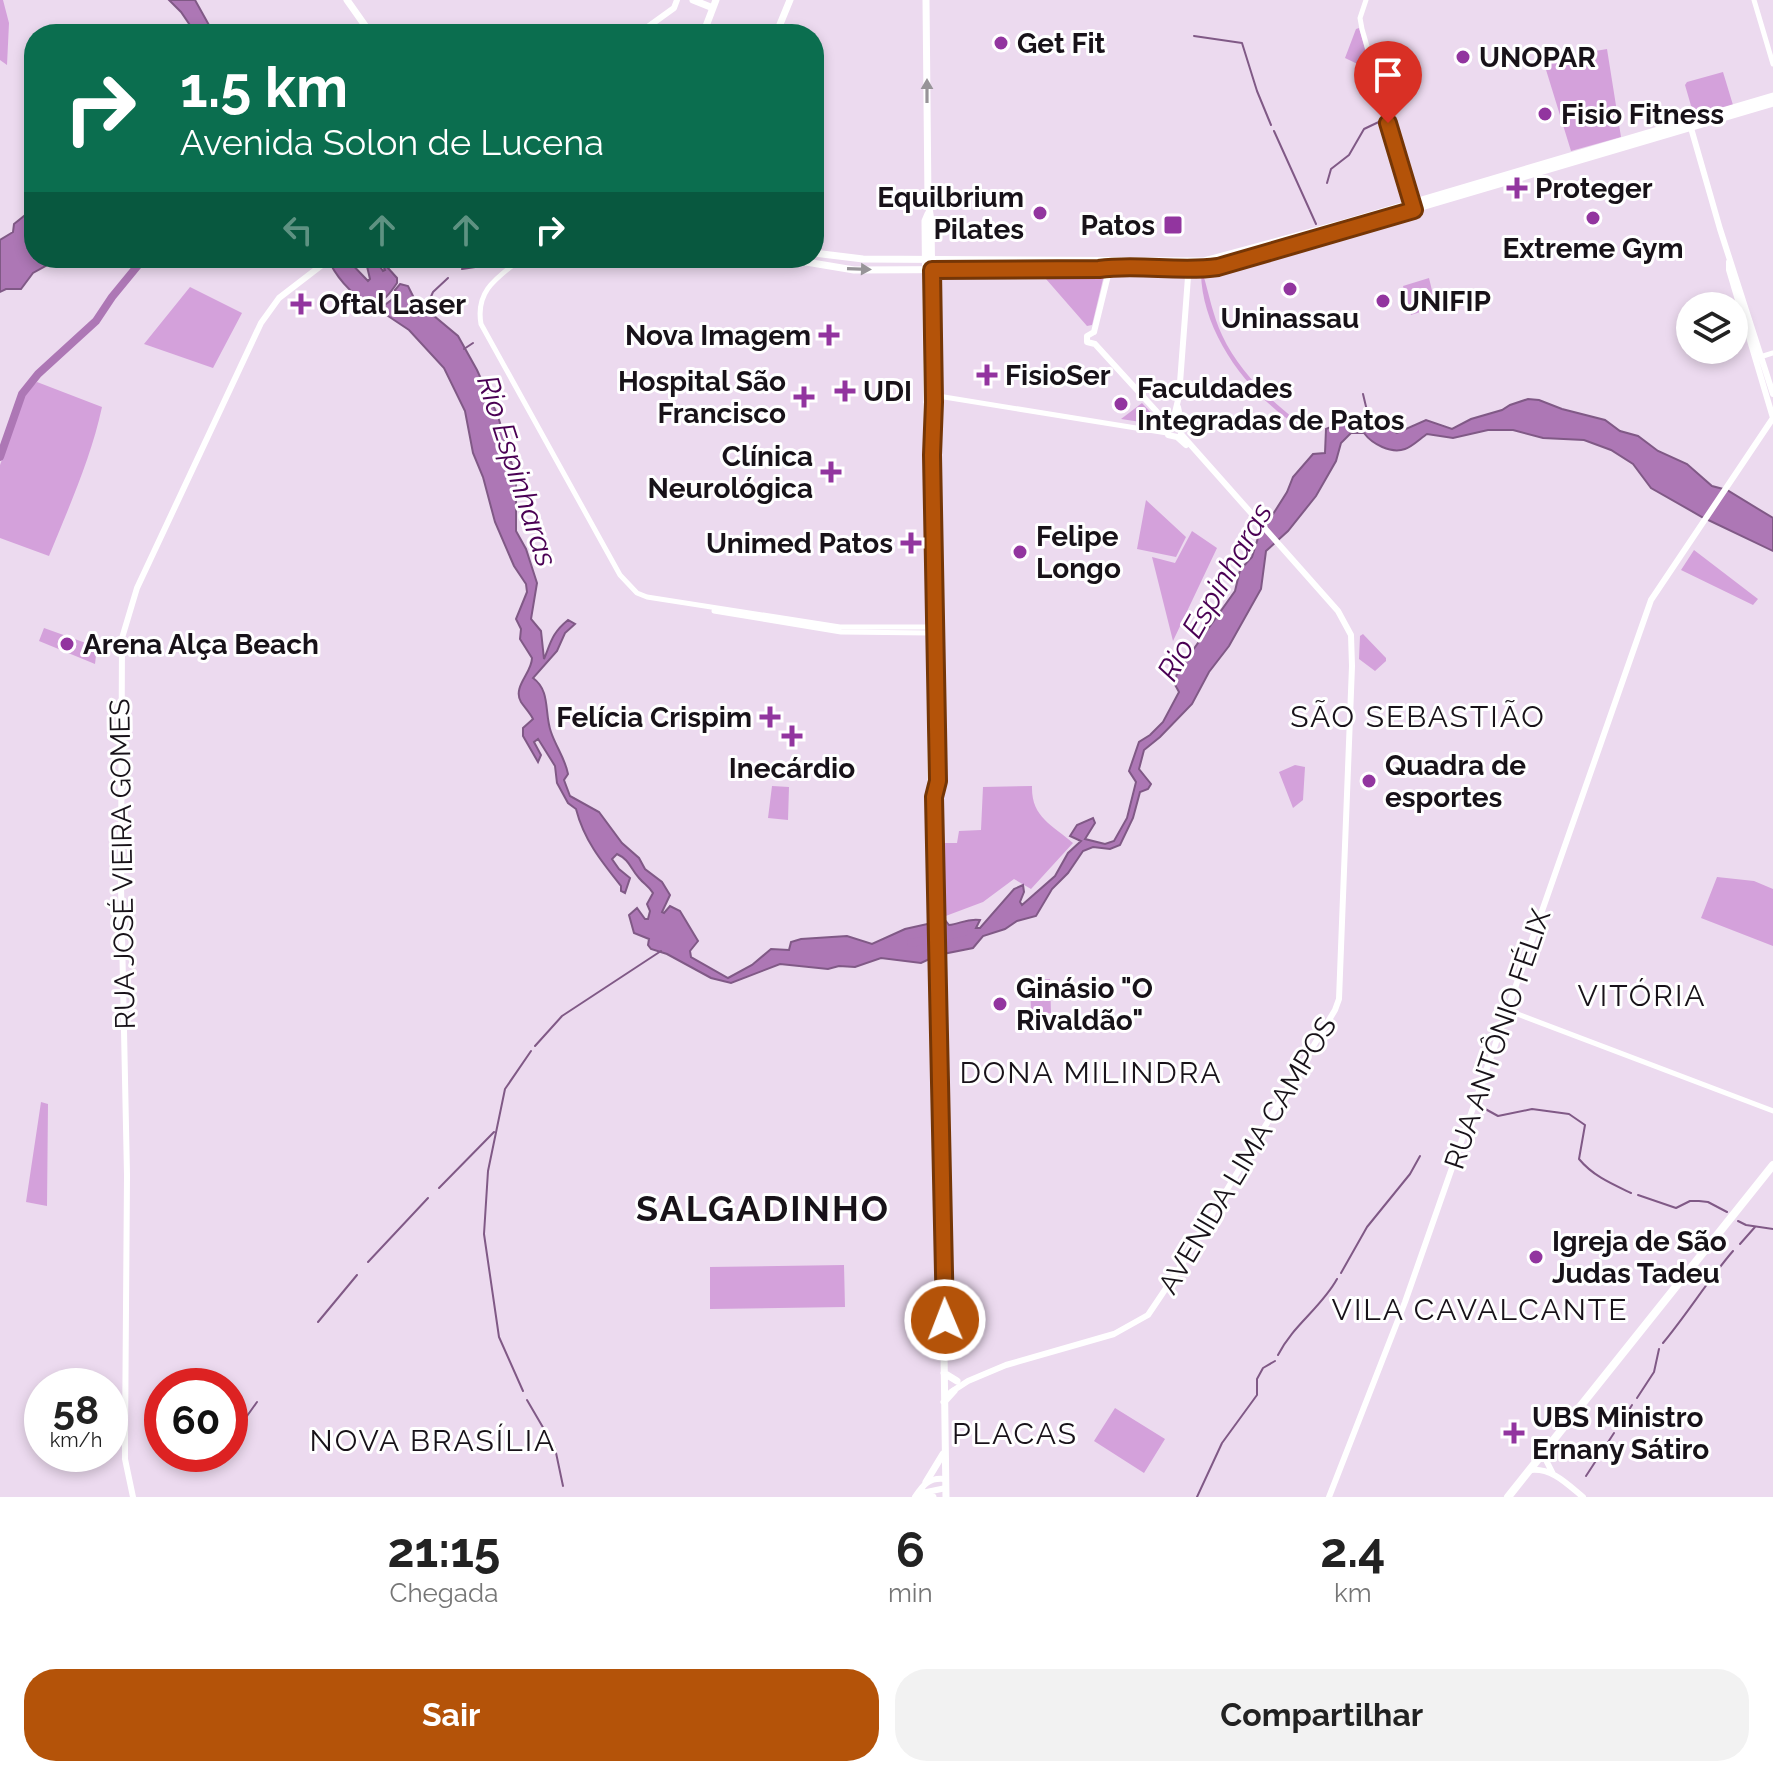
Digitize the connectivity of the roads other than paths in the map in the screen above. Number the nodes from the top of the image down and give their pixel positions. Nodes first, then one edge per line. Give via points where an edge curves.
1 (347, 0) edge
2 (693, 0) edge
3 (790, 0) edge
4 (926, 0) edge
5 (1366, 0) edge
6 (1754, 0) edge
7 (675, 4) edge
8 (714, 4) edge
9 (364, 24) edge
10 (650, 24) edge
11 (707, 24) edge
12 (780, 24) edge
13 (1773, 64) edge
14 (1773, 96) edge
15 (1773, 103) edge
16 (1691, 126) junction
17 (1413, 206) junction
18 (1293, 241) junction
19 (824, 254) edge
20 (929, 260) junction
21 (1111, 264) junction
22 (824, 265) edge
23 (1190, 267) junction
24 (317, 268) edge
25 (507, 268) edge
26 (929, 270) junction
27 (1773, 353) edge
28 (1758, 357) junction
29 (1773, 394) edge
30 (935, 396) junction
31 (1178, 407) junction
32 (1773, 418) edge
33 (1170, 422) junction
34 (1180, 432) junction
35 (1167, 433) junction
36 (932, 630) junction
37 (1507, 1010) junction
38 (1773, 1111) edge
39 (1773, 1165) edge
40 (944, 1373) junction
41 (957, 1381) junction
42 (968, 1381) junction
43 (944, 1389) junction
44 (954, 1391) junction
45 (944, 1402) junction
46 (945, 1448) junction
47 (1545, 1452) junction
48 (1543, 1465) junction
49 (1531, 1470) junction
50 (926, 1482) junction
51 (946, 1488) edge
52 (917, 1496) edge
53 (133, 1497) edge
54 (933, 1497) edge
55 (1329, 1497) edge
56 (1508, 1497) edge
57 (1583, 1497) edge

1 - 9 main road
2 - 8 main road
3 - 12 main road
20 -> 4 main road
5 - 17 street via 1360,18
6 - 13 street
7 - 10 main road
8 - 11 main road
14 - 16 main road
15 - 16 main road
16 - 17 main road
16 - 28 main road
17 - 18 main road
18 - 23 main road
18 - 23 main road via 1218,267
19 - 20 main road
20 - 21 main road
20 - 26 main road
21 - 23 main road
21 - 26 main road
21 - 33 main road via 1094,332 1097,343
22 -> 26 main road
23 - 31 main road
24 - 53 main road, RUA JOSÉ VIEIRA GOMES via 269,310 246,352 137,588 122,638 125,1459
25 - 36 street via 484,294 479,314 485,334 624,581 642,595 704,607 840,627
26 - 30 main road
26 - 36 main road
27 - 28 street
28 - 29 main road
28 - 32 main road
30 - 35 street
30 - 36 main road
31 - 33 main road
31 - 34 main road
32 - 37 main road, RUA ANTÔNIO FÉLIX via 1663,581 1644,620
33 - 34 main road
33 - 35 main road
34 - 35 main road via 1171,437
34 - 42 main road, AVENIDA LIMA CAMPOS via 1344,621 1352,639 1340,995 1155,1307 1114,1334
36 - 40 main road
37 - 38 street
37 - 55 main road, RUA ANTÔNIO FÉLIX via 1405,1302
39 - 47 highway
40 - 41 main road
40 - 43 main road
41 - 42 main road
41 - 43 main road
42 - 44 main road
43 - 44 main road
43 - 45 main road
44 - 45 main road
45 - 46 main road
46 - 50 main road
46 - 51 main road
47 - 48 main road
47 - 49 highway
48 - 49 main road
48 - 57 main road
49 - 56 highway
50 - 51 main road via 934,1479
50 - 52 main road
51 - 52 main road
52 - 54 main road

